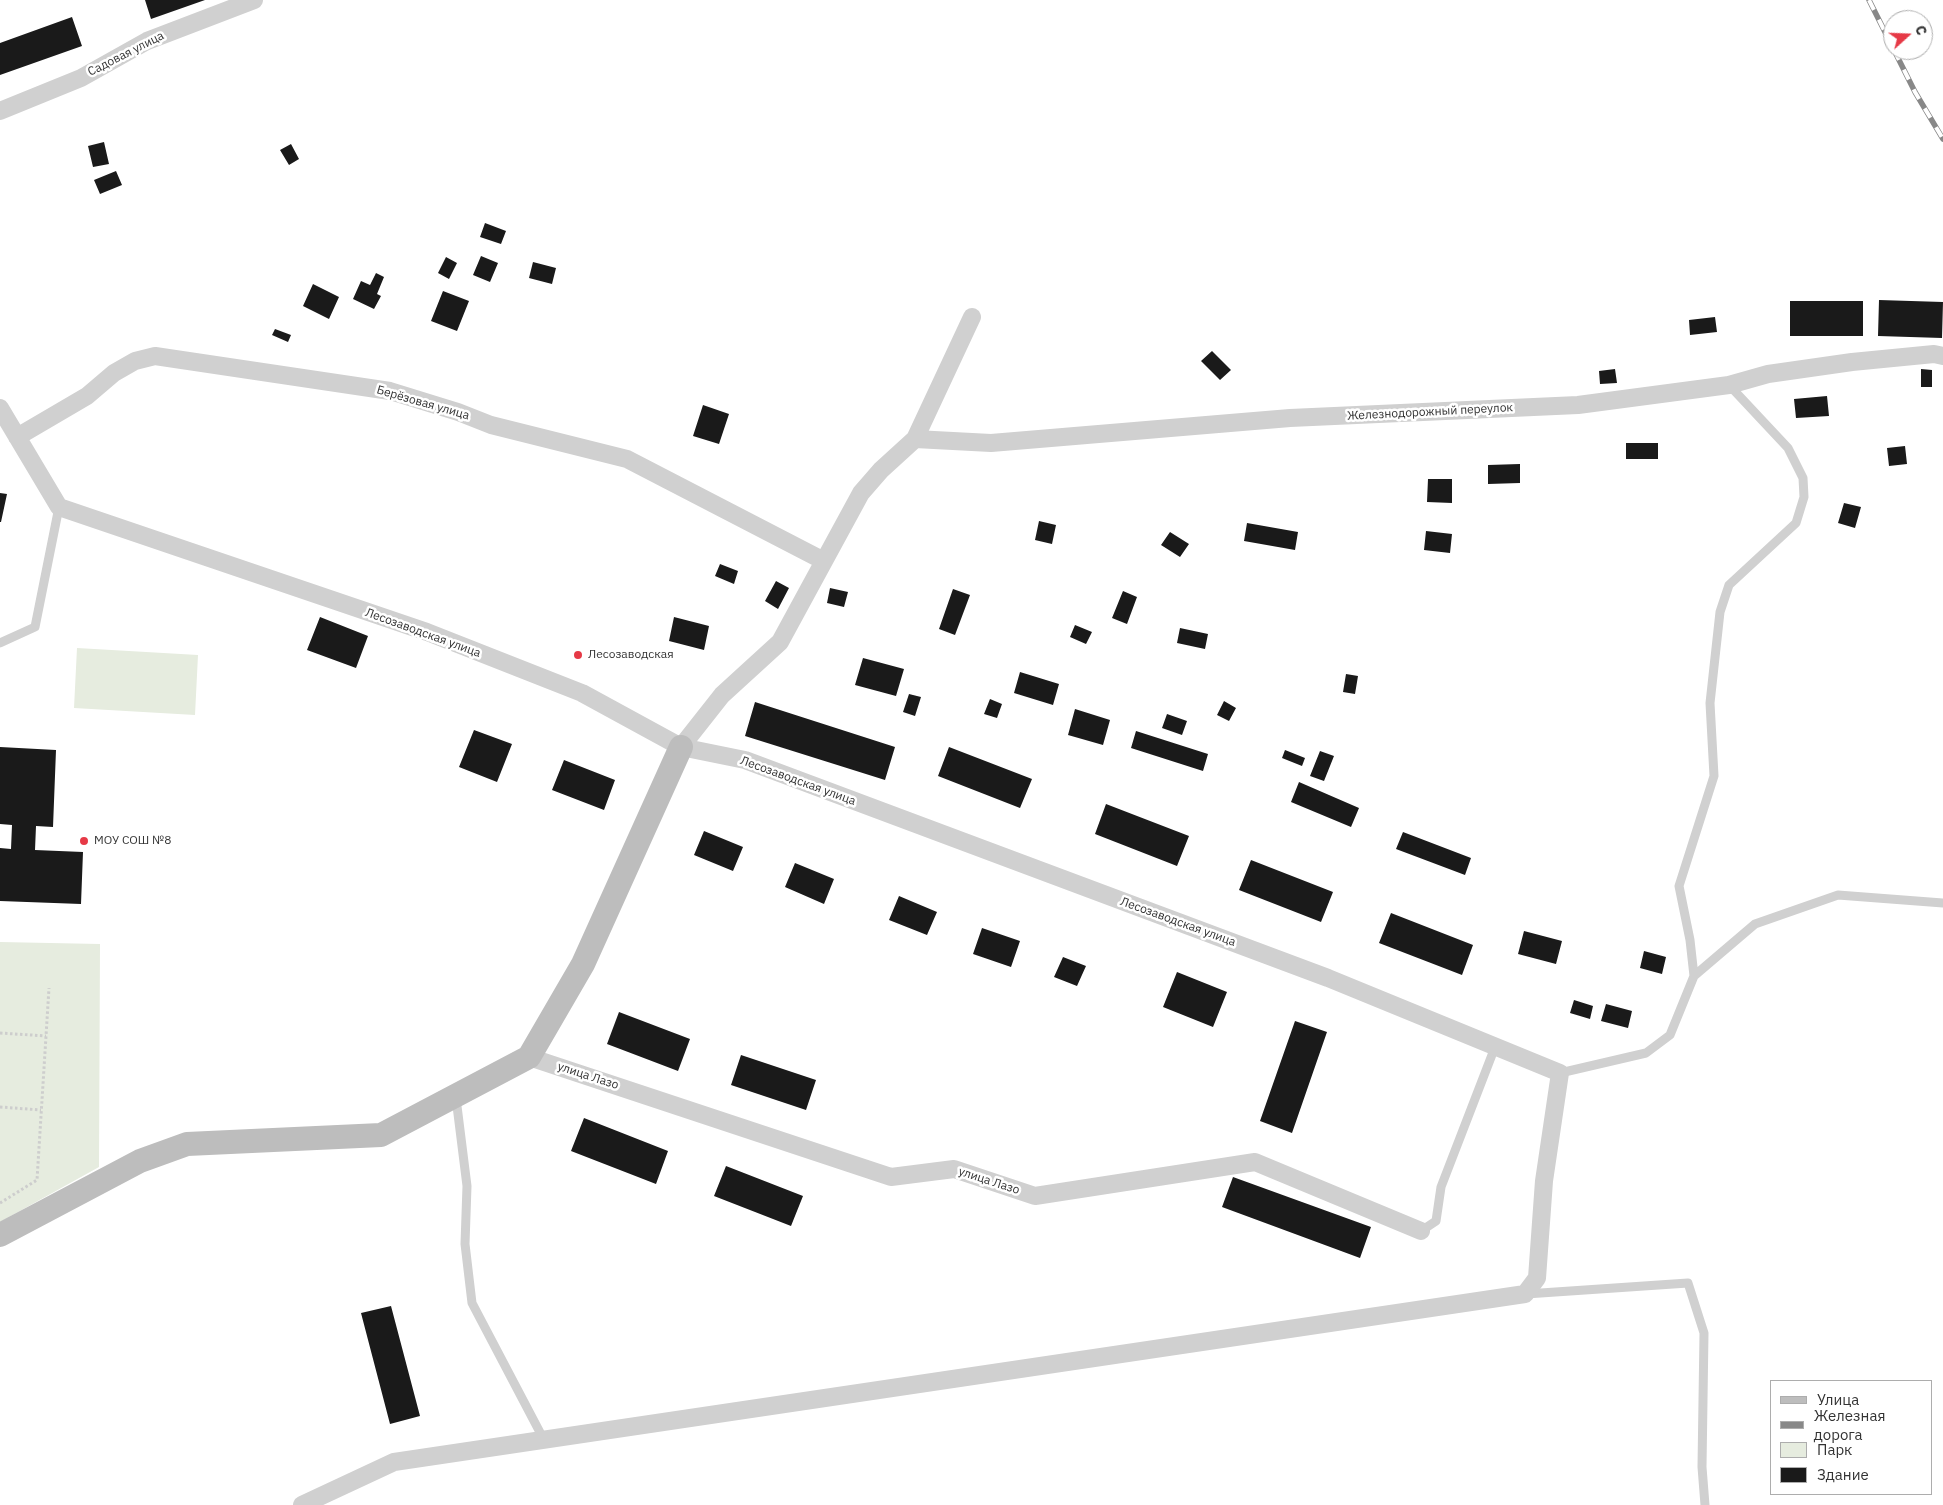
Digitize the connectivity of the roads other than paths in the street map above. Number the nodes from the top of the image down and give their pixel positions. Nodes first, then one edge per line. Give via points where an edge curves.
1 (254, 0) edge
2 (0, 111) edge
3 (972, 317) dead end
4 (1943, 356) edge
5 (1729, 385) junction
6 (0, 408) edge
7 (18, 438) junction
8 (915, 439) junction
9 (59, 507) junction
10 (824, 561) junction
11 (0, 644) edge
12 (681, 747) junction
13 (1943, 903) edge
14 (1694, 976) junction
15 (1495, 1047) junction
16 (529, 1057) junction
17 (1560, 1073) junction
18 (456, 1096) junction
19 (1422, 1231) joint
20 (0, 1235) edge
21 (1525, 1294) junction
22 (544, 1440) junction
23 (302, 1505) edge
24 (1705, 1505) edge

1 - 2 street, Садовая улица via 147,40 81,78
3 - 8 street
4 - 5 street, Железнодорожный переулок via 1934,354 1852,362 1768,374
5 - 8 street, Железнодорожный переулок via 1578,405 1290,418 991,443
5 - 14 lane via 1788,448 1803,478 1804,497 1796,522 1729,586 1720,612 1710,703 1714,776 1679,886
6 - 7 street
7 - 9 street
7 - 10 street, Берёзовая улица via 87,396 135,361 154,356 390,391 491,425 627,459
8 - 10 street via 861,493
9 - 11 lane via 35,627
9 - 12 street, Лесозаводская улица via 427,632 582,694
10 - 12 street via 780,642 722,695
12 - 15 street, Лесозаводская улица via 745,760 1328,978
12 - 16 street via 583,964
13 - 14 lane via 1838,896 1755,924
14 - 17 lane via 1670,1035 1646,1053
15 - 17 street, Лесозаводская улица
15 - 19 lane via 1441,1187 1436,1221
16 - 18 street
16 - 19 street, улица Лазо via 891,1177 954,1169 1036,1196 1255,1162
17 - 21 street via 1544,1181 1537,1278
18 - 20 street via 381,1135 187,1144 140,1161
18 - 22 lane via 467,1186 465,1244 472,1303
21 - 22 street
21 - 24 lane via 1688,1283 1704,1333 1702,1467
22 - 23 street via 394,1462

